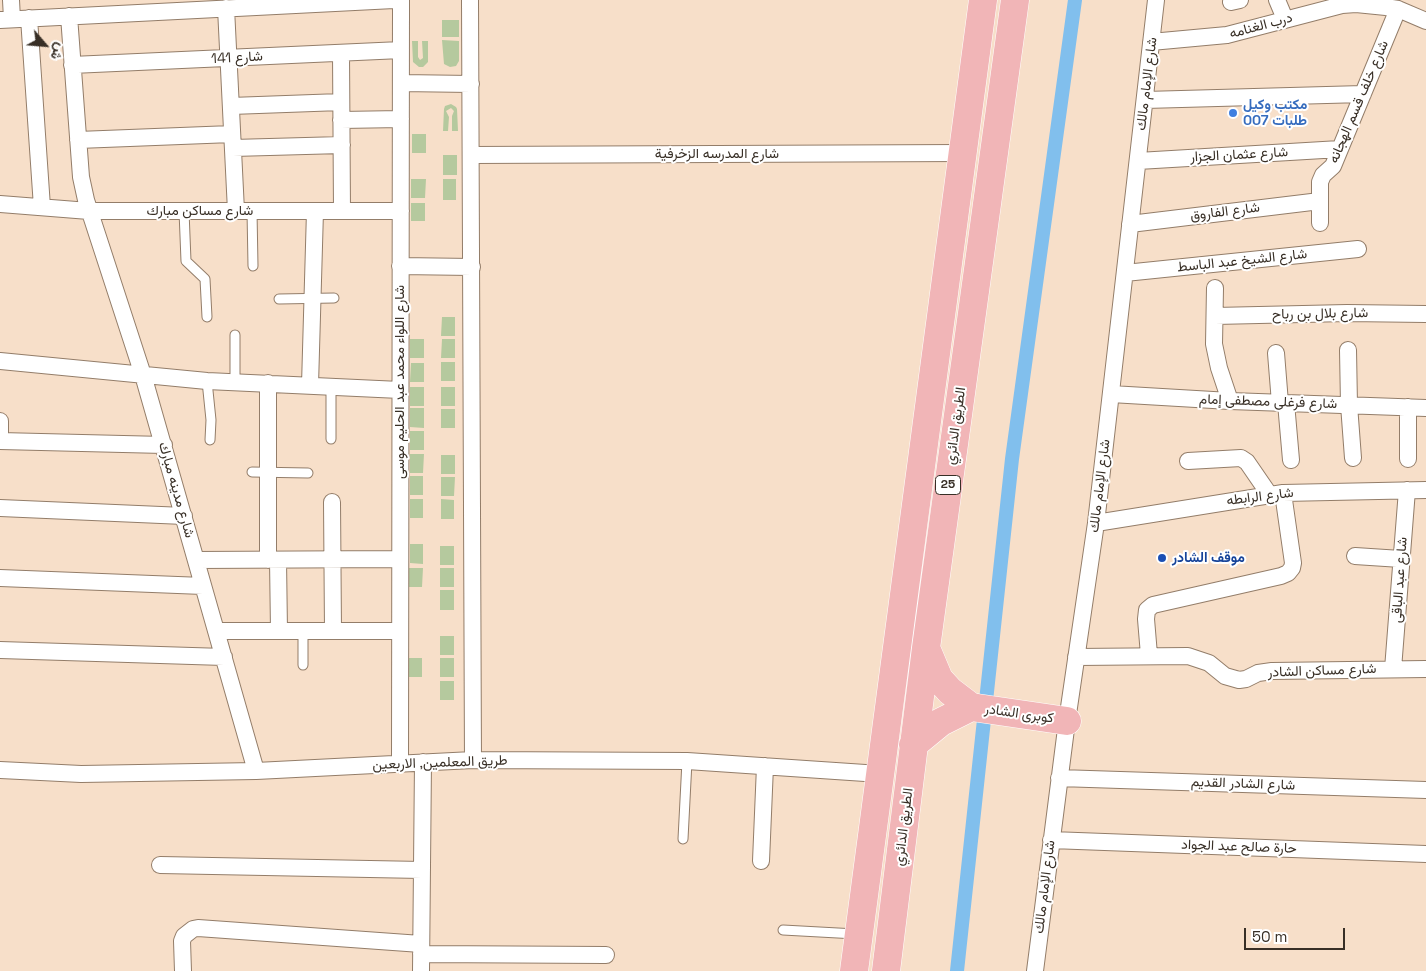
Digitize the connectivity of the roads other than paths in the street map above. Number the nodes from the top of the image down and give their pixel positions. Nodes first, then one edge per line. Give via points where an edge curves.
1 (12, 0) edge
2 (394, 0) edge
3 (401, 0) edge
4 (470, 0) edge
5 (1156, 0) edge
6 (1277, 0) edge
7 (255, 3) edge
8 (1326, 4) edge
9 (1390, 5) edge
10 (156, 6) edge
11 (226, 8) junction
12 (981, 11) edge
13 (1014, 11) edge
14 (69, 16) junction
15 (14, 19) edge
16 (1285, 19) junction
17 (1426, 21) edge
18 (1151, 42) junction
19 (401, 50) junction
20 (341, 53) junction
21 (228, 58) junction
22 (72, 65) junction
23 (972, 82) junction
24 (401, 83) junction
25 (470, 84) junction
26 (1004, 84) junction
27 (1363, 94) junction
28 (1145, 100) junction
29 (341, 102) junction
30 (231, 106) junction
31 (401, 119) junction
32 (341, 120) junction
33 (78, 140) junction
34 (233, 141) junction
35 (342, 145) junction
36 (1340, 149) junction
37 (963, 153) junction
38 (471, 155) junction
39 (1138, 161) junction
40 (1320, 201) junction
41 (0, 204) edge
42 (42, 207) junction
43 (89, 210) junction
44 (184, 211) junction
45 (244, 211) junction
46 (314, 211) junction
47 (342, 211) junction
48 (401, 211) junction
49 (1320, 222) dead end
50 (1130, 224) junction
51 (1358, 249) dead end
52 (253, 266) dead end
53 (400, 266) junction
54 (472, 268) junction
55 (1125, 273) junction
56 (1215, 288) dead end
57 (334, 298) dead end
58 (279, 299) dead end
59 (312, 299) junction
60 (1426, 314) edge
61 (1215, 316) junction
62 (207, 317) dead end
63 (235, 335) dead end
64 (1348, 350) dead end
65 (1276, 353) dead end
66 (0, 361) edge
67 (143, 374) junction
68 (207, 381) junction
69 (236, 382) junction
70 (268, 384) junction
71 (310, 385) junction
72 (331, 386) junction
73 (400, 390) junction
74 (1111, 394) junction
75 (1230, 401) junction
76 (1283, 403) junction
77 (1350, 405) junction
78 (1408, 407) junction
79 (1426, 408) edge
80 (0, 421) edge
81 (331, 439) dead end
82 (210, 440) dead end
83 (0, 441) edge
84 (164, 445) junction
85 (1353, 458) dead end
86 (1408, 459) dead end
87 (1292, 460) dead end
88 (1188, 461) dead end
89 (260, 472) junction
90 (308, 472) dead end
91 (1406, 490) junction
92 (1426, 490) edge
93 (1276, 493) junction
94 (332, 502) dead end
95 (0, 508) edge
96 (184, 516) junction
97 (1096, 523) junction
98 (1355, 556) dead end
99 (1401, 558) junction
100 (400, 559) junction
101 (196, 560) junction
102 (273, 560) junction
103 (332, 560) junction
104 (0, 578) edge
105 (204, 586) junction
106 (216, 631) junction
107 (279, 631) junction
108 (303, 631) junction
109 (333, 631) junction
110 (400, 631) junction
111 (926, 648) junction
112 (0, 650) edge
113 (1149, 655) junction
114 (224, 657) junction
115 (1076, 657) junction
116 (304, 665) dead end
117 (1393, 669) junction
118 (1426, 669) edge
119 (971, 707) junction
120 (1067, 721) junction
121 (914, 745) junction
122 (473, 760) junction
123 (687, 761) junction
124 (423, 762) junction
125 (400, 764) junction
126 (765, 766) junction
127 (0, 770) edge
128 (256, 771) junction
129 (880, 774) junction
130 (1059, 778) junction
131 (1426, 790) edge
132 (684, 839) dead end
133 (1051, 840) junction
134 (1426, 854) edge
135 (761, 861) dead end
136 (160, 866) dead end
137 (422, 870) junction
138 (783, 930) dead end
139 (859, 934) junction
140 (421, 949) junction
141 (606, 955) dead end
142 (183, 971) edge
143 (421, 971) edge
144 (854, 971) edge
145 (886, 971) edge
146 (1035, 971) edge

1 - 15 street
2 - 7 street
3 - 19 street, شارع اللواء محمد عبد الحليم موسى
4 - 25 street
5 - 18 street, شارع الإمام مالك
6 - 16 street
7 - 11 street
8 - 9 street, درب الغنامه
8 - 16 street, درب الغنامه
9 - 17 street, درب الغنامه
9 - 27 street, شارع خلف قسم الهجانه
10 - 11 street
10 - 14 street
11 - 21 street
12 - 13 highway via 984,26 996,30 1008,27
12 - 23 highway, الطريق الدائري / 25
13 - 26 highway, الطريق الدائري / 25
14 - 15 street
14 - 22 street, شارع مدينه مبارك
15 - 42 street
16 - 18 street, درب الغنامه via 1222,36
18 - 28 street, شارع الإمام مالك
19 - 20 street, شارع 141
19 - 24 street, شارع اللواء محمد عبد الحليم موسى
20 - 21 street, شارع 141
20 - 29 street
21 - 22 street, شارع 141
21 - 30 street
22 - 33 street, شارع مدينه مبارك
23 - 26 highway via 988,73 1000,78
23 - 37 highway, الطريق الدائري / 25
24 - 25 street
24 - 31 street, شارع اللواء محمد عبد الحليم موسى
25 - 38 street
26 - 111 highway, الطريق الدائري / 25
27 - 28 street
27 - 36 street, شارع خلف قسم الهجانه
28 - 39 street, شارع الإمام مالك
29 - 30 street
29 - 32 street
30 - 34 street
31 - 32 street
31 - 48 street, شارع اللواء محمد عبد الحليم موسى
32 - 35 street
33 - 34 street
33 - 43 street, شارع مدينه مبارك via 82,182
34 - 35 street
34 - 45 street
35 - 47 street
36 - 39 street, شارع عثمان الجزار
36 - 40 street, شارع خلف قسم الهجانه via 1333,166 1321,178
37 - 38 street, شارع المدرسه الزخرفية
37 - 129 highway, الطريق الدائري / 25
38 - 54 street
39 - 50 street, شارع الإمام مالك
40 - 49 street, شارع خلف قسم الهجانه
40 - 50 street, شارع الفاروق
41 - 42 street, شارع مساكن مبارك
42 - 43 street, شارع مساكن مبارك
43 - 44 street, شارع مساكن مبارك
43 - 67 street, شارع مدينه مبارك
44 - 45 street, شارع مساكن مبارك
44 - 62 lane via 186,261 205,279
45 - 46 street, شارع مساكن مبارك
45 - 52 lane
46 - 47 street, شارع مساكن مبارك
46 - 59 street
47 - 48 street, شارع مساكن مبارك
48 - 53 street, شارع اللواء محمد عبد الحليم موسى
50 - 55 street, شارع الإمام مالك
51 - 55 street, شارع الشيخ عبد الباسط
53 - 54 street
53 - 73 street, شارع اللواء محمد عبد الحليم موسى
54 - 122 street
55 - 74 street, شارع الإمام مالك
56 - 61 street
57 - 59 lane
58 - 59 lane
59 - 71 street
60 - 61 street, شارع بلال بن رباح
61 - 75 street via 1216,356
63 - 69 lane
64 - 77 street
65 - 76 street
66 - 67 street
67 - 68 street
67 - 84 street, شارع مدينه مبارك
68 - 69 street
68 - 82 lane
69 - 70 street
70 - 71 street
70 - 89 street
71 - 72 street
72 - 73 street
72 - 81 lane
73 - 100 street, شارع اللواء محمد عبد الحليم موسى
74 - 75 street, شارع فرغلى مصطفى إمام
74 - 97 street, شارع الإمام مالك
75 - 76 street, شارع فرغلى مصطفى إمام
76 - 77 street, شارع فرغلى مصطفى إمام
76 - 87 street
77 - 78 street, شارع فرغلى مصطفى إمام
77 - 85 street
78 - 79 street, شارع فرغلى مصطفى إمام
78 - 86 street
80 - 83 street
83 - 84 street
84 - 96 street, شارع مدينه مبارك
88 - 93 street via 1241,458
89 - 90 lane
89 - 102 street
91 - 92 street, شارع الرابطه
91 - 93 street, شارع الرابطه
91 - 99 street, شارع عبد الباقى
93 - 97 street, شارع الرابطه
93 - 113 street via 1292,568 1281,576 1153,605 1147,610 1146,619
94 - 103 street
95 - 96 street
96 - 101 street, شارع مدينه مبارك
97 - 115 street, شارع الإمام مالك
98 - 99 street
99 - 117 street, شارع عبد الباقى
100 - 103 street
100 - 110 street, شارع اللواء محمد عبد الحليم موسى
101 - 102 street
101 - 105 street, شارع مدينه مبارك
102 - 103 street
102 - 107 street
103 - 109 street
104 - 105 street
105 - 106 street, شارع مدينه مبارك
106 - 107 street
106 - 114 street, شارع مدينه مبارك
107 - 108 street
108 - 109 street
108 - 116 lane
109 - 110 street
110 - 125 street, شارع اللواء محمد عبد الحليم موسى
111 - 119 highway, كوبرى الشادر via 939,679
111 - 121 highway, الطريق الدائري / 25
112 - 114 street
113 - 115 street, شارع مساكن الشادر
113 - 117 street, شارع مساكن الشادر via 1195,657 1225,676 1239,680 1272,671
114 - 128 street, شارع مدينه مبارك
115 - 120 street, شارع الإمام مالك
117 - 118 street, شارع مساكن الشادر
119 - 120 highway, كوبرى الشادر
119 - 121 highway, كوبرى الشادر via 941,722
120 - 130 street, شارع الإمام مالك
121 - 145 highway, الطريق الدائري / 25
122 - 123 street, طريق المعلمين, الاربعين
122 - 124 street, طريق المعلمين, الاربعين
123 - 126 street, طريق المعلمين, الاربعين
123 - 132 lane
124 - 125 street, طريق المعلمين, الاربعين
124 - 137 street
125 - 128 street, طريق المعلمين, الاربعين
126 - 129 street, طريق المعلمين, الاربعين
126 - 135 street
127 - 128 street, طريق المعلمين, الاربعين via 82,774
129 - 139 highway, الطريق الدائري / 25
130 - 131 street, شارع الشادر القديم
130 - 133 street, شارع الإمام مالك
133 - 134 street, حارة صالح عبد الجواد
133 - 146 street, شارع الإمام مالك
136 - 137 street
137 - 140 street
138 - 139 lane
139 - 144 highway, الطريق الدائري / 25
140 - 141 street
140 - 142 street via 198,928 184,936 182,941
140 - 143 street

